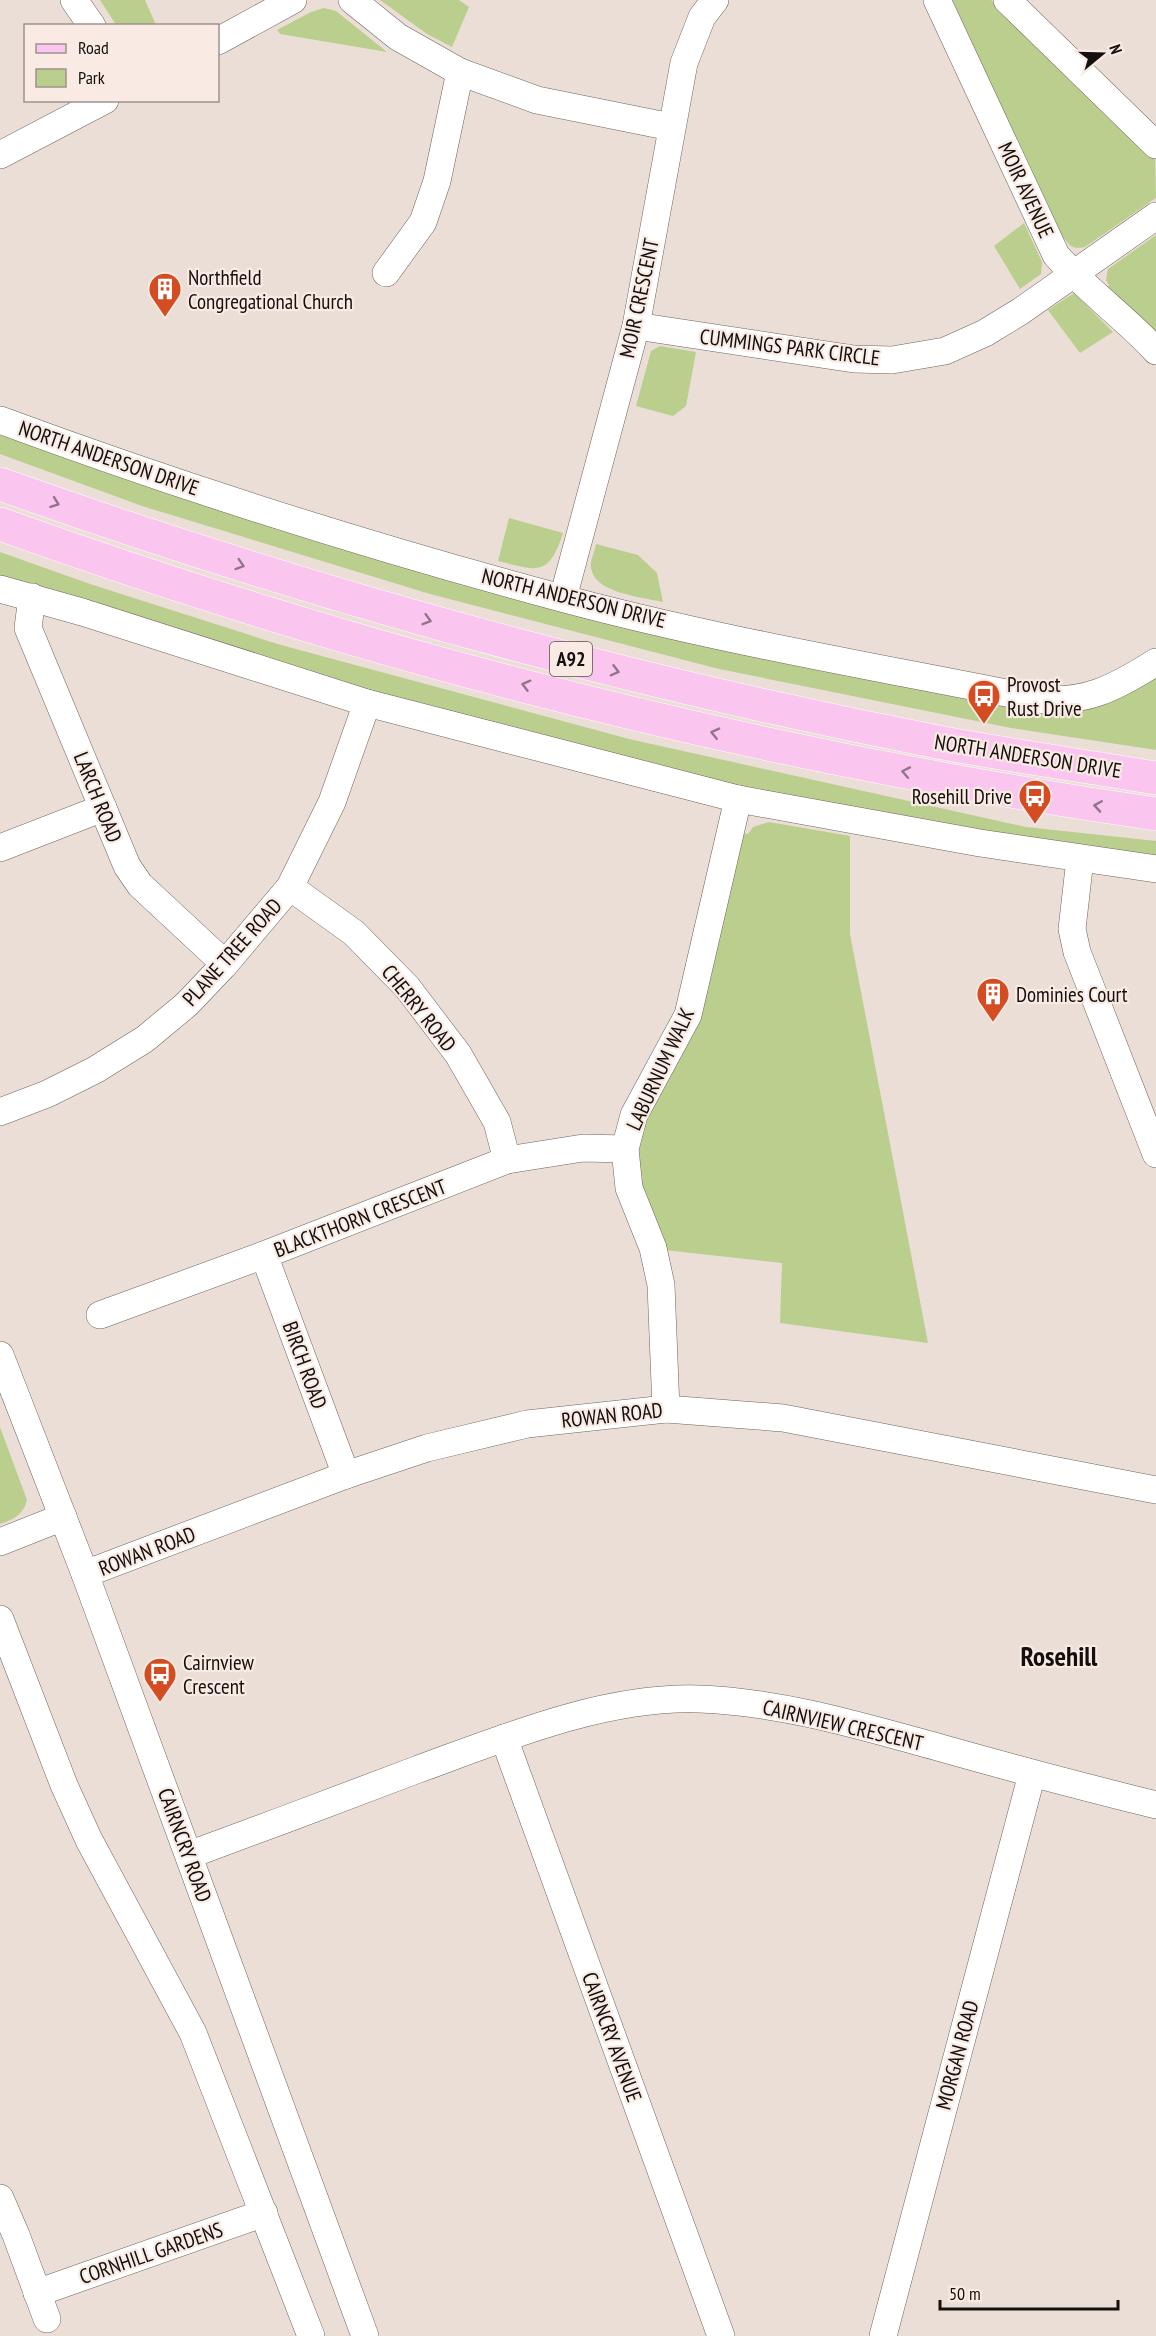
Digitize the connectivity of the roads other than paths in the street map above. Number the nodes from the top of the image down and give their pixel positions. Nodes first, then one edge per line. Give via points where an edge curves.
1 (74, 0) edge
2 (293, 0) edge
3 (352, 0) edge
4 (715, 0) edge
5 (937, 0) edge
6 (1007, 0) edge
7 (91, 24) edge
8 (219, 40) edge
9 (460, 72) junction
10 (101, 102) edge
11 (671, 127) junction
12 (1156, 145) edge
13 (0, 155) edge
14 (1156, 216) edge
15 (386, 273) dead end
16 (1072, 273) junction
17 (636, 326) junction
18 (1156, 351) edge
19 (0, 420) edge
20 (0, 484) edge
21 (0, 524) edge
22 (0, 589) edge
23 (32, 597) junction
24 (562, 598) junction
25 (1156, 663) edge
26 (367, 703) junction
27 (1156, 778) edge
28 (738, 799) junction
29 (103, 808) junction
30 (1156, 814) edge
31 (0, 848) edge
32 (1080, 859) junction
33 (1156, 869) edge
34 (290, 887) junction
35 (225, 964) junction
36 (0, 1112) edge
37 (625, 1149) junction
38 (1156, 1154) edge
39 (507, 1160) junction
40 (264, 1255) junction
41 (100, 1315) dead end
42 (0, 1355) edge
43 (666, 1409) junction
44 (346, 1475) junction
45 (1156, 1490) edge
46 (63, 1517) junction
47 (0, 1542) edge
48 (86, 1574) junction
49 (0, 1619) edge
50 (504, 1738) junction
51 (1032, 1774) junction
52 (1156, 1805) edge
53 (189, 1856) junction
54 (0, 2198) edge
55 (264, 2213) junction
56 (37, 2293) junction
57 (47, 2319) dead end
58 (311, 2336) edge
59 (365, 2336) edge
60 (721, 2336) edge
61 (883, 2336) edge

1 - 7 street
2 - 8 street
3 - 9 street via 398,37
4 - 11 street, MOIR CRESCENT via 702,17 684,63
5 - 16 street, MOIR AVENUE via 1056,255
6 - 12 street
9 - 11 street via 537,100
9 - 15 street via 423,222
10 - 13 street
11 - 17 street, MOIR CRESCENT
14 - 16 street, CUMMINGS PARK CIRCLE
16 - 17 street, CUMMINGS PARK CIRCLE via 985,333 945,351 892,360 854,359
16 - 18 street, MOIR AVENUE
17 - 24 street, MOIR CRESCENT
19 - 24 street, NORTH ANDERSON DRIVE via 130,468
20 -> 27 main road, NORTH ANDERSON DRIVE / A92 via 282,578 626,674 945,743
30 -> 21 main road, NORTH ANDERSON DRIVE / A92 via 853,762 652,718 302,623
22 - 23 street
23 - 26 street
23 - 29 street, LARCH ROAD via 28,627
24 - 25 street, NORTH ANDERSON DRIVE via 746,641 1036,699 1056,701 1093,695
26 - 28 street
26 - 34 street, PLANE TREE ROAD via 332,801
28 - 32 street
28 - 37 street, LABURNUM WALK via 687,1015 634,1115
29 - 31 street
29 - 35 street, LARCH ROAD via 127,866 140,885
32 - 33 street
32 - 38 street via 1072,928 1077,952
34 - 35 street, PLANE TREE ROAD
34 - 39 street, CHERRY ROAD via 354,933 407,987 458,1054 497,1122
35 - 36 street, PLANE TREE ROAD via 187,1004 145,1039 95,1070
37 - 39 street, BLACKTHORN CRESCENT via 583,1148
37 - 43 street, LABURNUM WALK via 629,1188 653,1248 661,1285
39 - 40 street, BLACKTHORN CRESCENT
40 - 41 street, BLACKTHORN CRESCENT
40 - 44 street, BIRCH ROAD
42 - 46 street, CAIRNCRY ROAD
43 - 44 street, ROWAN ROAD via 527,1424 427,1448
43 - 45 street, ROWAN ROAD via 783,1418
44 - 48 street, ROWAN ROAD
46 - 47 street
46 - 48 street, CAIRNCRY ROAD
48 - 53 street, CAIRNCRY ROAD
49 - 55 street via 64,1785 193,2033
50 - 51 street, CAIRNVIEW CRESCENT via 582,1714 639,1702 697,1699 760,1704 824,1716
50 - 53 street, CAIRNVIEW CRESCENT
50 - 60 street, CAIRNCRY AVENUE
51 - 52 street, CAIRNVIEW CRESCENT
51 - 61 street, MORGAN ROAD
53 - 59 street, CAIRNCRY ROAD
54 - 56 street
55 - 56 street, CORNHILL GARDENS
55 - 58 street
56 - 57 street

